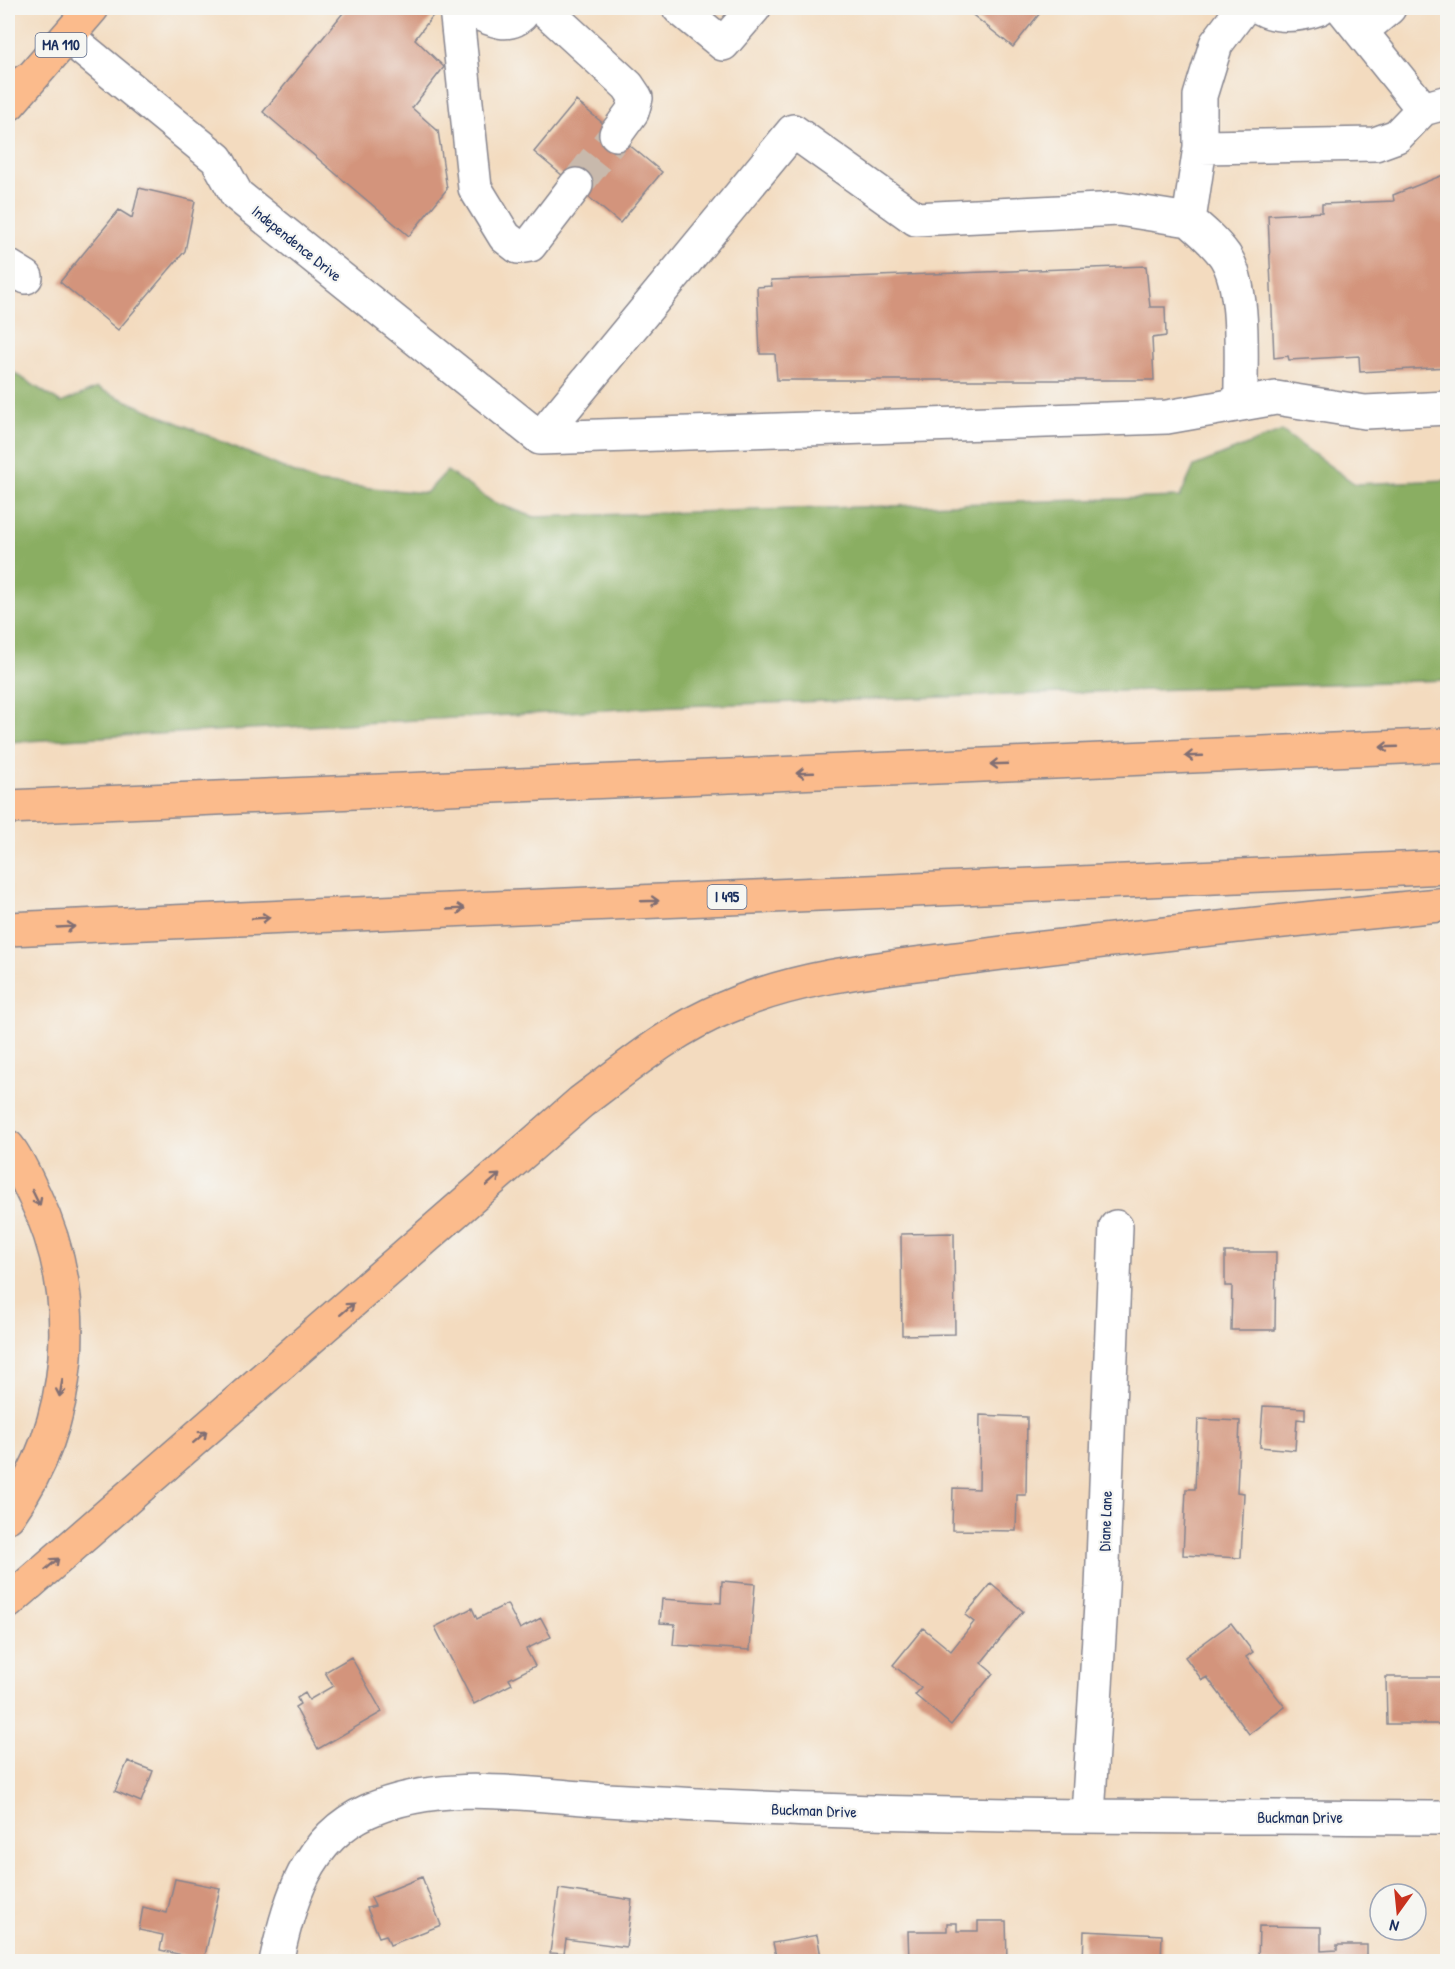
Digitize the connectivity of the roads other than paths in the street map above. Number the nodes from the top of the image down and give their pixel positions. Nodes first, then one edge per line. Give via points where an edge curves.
1 (92, 8) edge
2 (456, 8) edge
3 (468, 8) edge
4 (526, 8) edge
5 (543, 8) edge
6 (679, 8) edge
7 (754, 8) edge
8 (1243, 8) edge
9 (1261, 8) edge
10 (1320, 8) edge
11 (1389, 8) edge
12 (1352, 19) edge
13 (68, 37) junction
14 (17, 87) edge
15 (8, 105) edge
16 (1435, 106) edge
17 (616, 134) tunnel mouth
18 (1200, 147) junction
19 (576, 185) tunnel mouth
20 (1189, 220) junction
21 (1241, 404) junction
22 (1448, 408) edge
23 (540, 438) junction
24 (1448, 745) edge
25 (8, 807) edge
26 (1448, 867) edge
27 (1448, 904) edge
28 (8, 929) edge
29 (8, 1147) edge
30 (1116, 1227) dead end
31 (8, 1516) edge
32 (8, 1602) edge
33 (1088, 1815) junction
34 (1448, 1818) edge
35 (276, 1962) edge

1 - 13 main road, MA 110
2 - 19 street via 475,188 505,237 518,247 530,244
3 - 4 street via 508,23
5 - 17 street via 628,86 636,98 632,112
6 - 7 street via 723,44
8 - 18 street via 1216,44 1200,96
9 - 10 street via 1282,15
11 - 12 street
12 - 16 street
13 - 14 main road, MA 110
13 - 23 street, Independence Drive via 217,159 237,195
14 - 15 main road, MA 110
16 - 18 street via 1397,136 1374,144
18 - 20 street
20 - 21 street via 1226,257 1234,277
20 - 23 street via 1119,209 916,219 793,130
21 - 22 street via 1276,398 1365,412
21 - 23 street via 1167,417
24 -> 25 main road
28 -> 26 main road, I 495
32 -> 27 main road via 581,1102 690,1024 749,998 827,977 1078,944
29 -> 31 main road via 46,1219 61,1276 66,1323 66,1358 57,1412 32,1474
30 - 33 street, Diane Lane
33 - 34 street, Buckman Drive
33 - 35 street, Buckman Drive via 722,1807 493,1792 398,1799 340,1826 323,1842 292,1904

